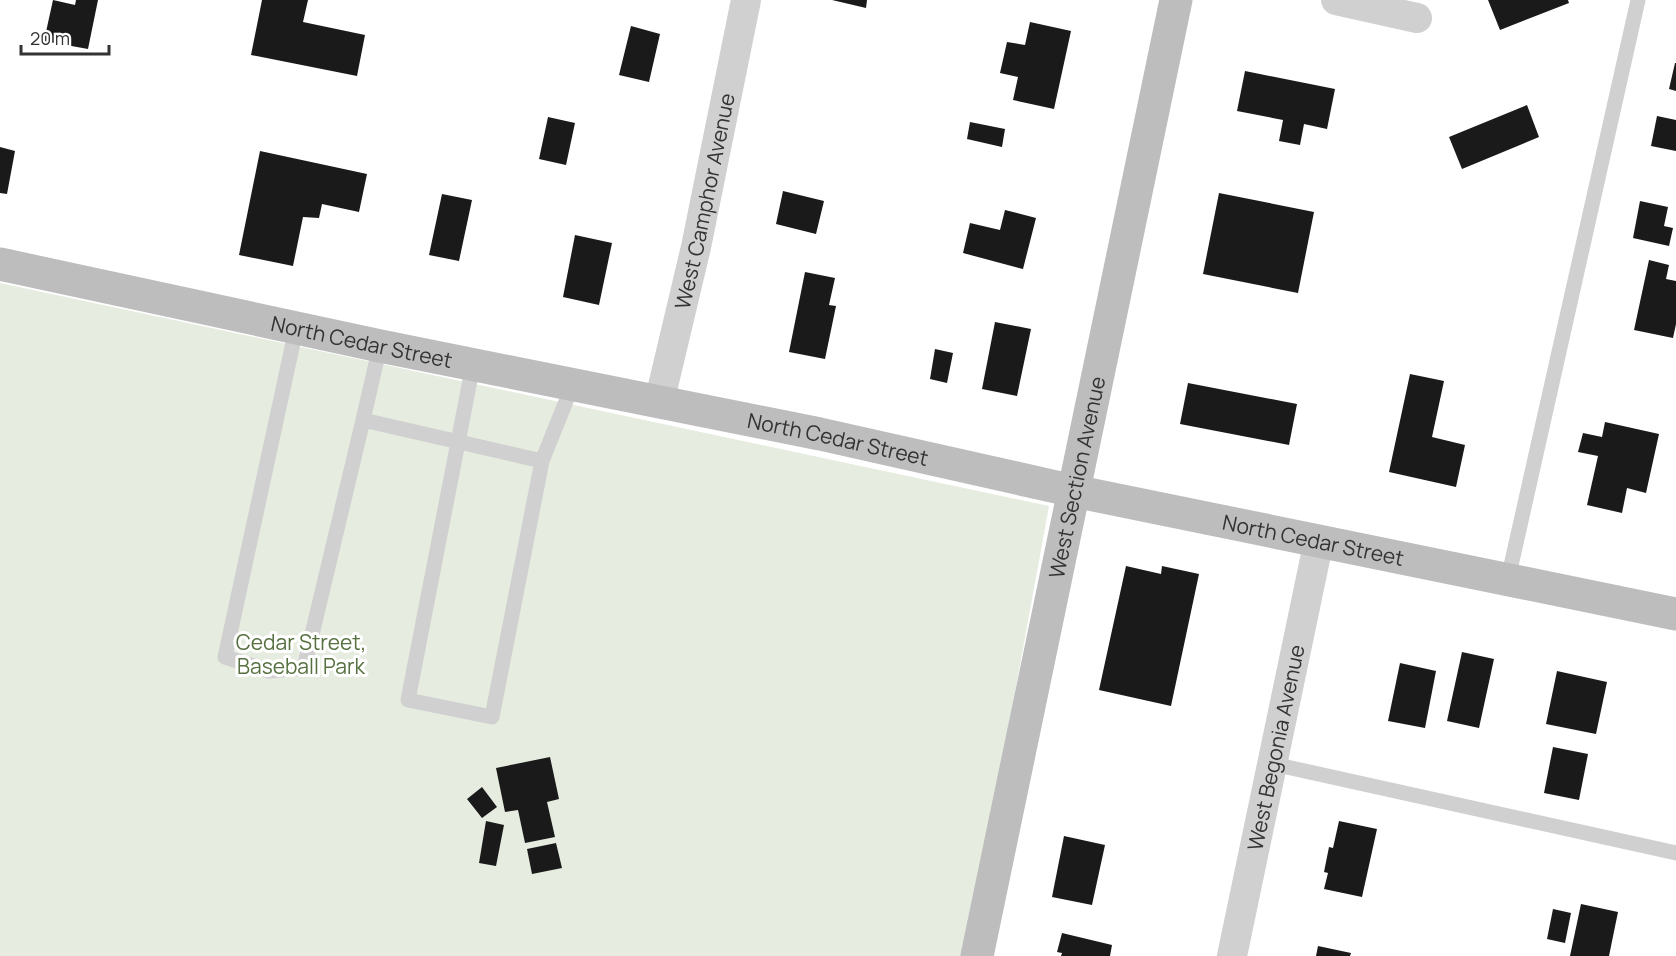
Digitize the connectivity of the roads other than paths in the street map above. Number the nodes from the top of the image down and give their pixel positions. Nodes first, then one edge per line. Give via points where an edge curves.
1 (746, 0) edge
2 (1176, 0) edge
3 (1336, 0) edge
4 (1638, 0) edge
5 (1417, 18) dead end
6 (0, 264) edge
7 (296, 329) junction
8 (380, 346) junction
9 (473, 365) junction
10 (573, 384) junction
11 (659, 403) junction
12 (363, 420) junction
13 (458, 443) junction
14 (542, 461) junction
15 (1074, 491) junction
16 (1319, 540) junction
17 (1508, 579) junction
18 (1676, 614) edge
19 (1272, 764) junction
20 (1676, 853) edge
21 (977, 956) edge
22 (1232, 956) edge

1 - 11 street, West Camphor Avenue via 696,247
2 - 15 street, West Section Avenue
3 - 5 street
4 - 17 lane
6 - 7 street, North Cedar Street
7 - 8 street, North Cedar Street
7 - 12 lane via 225,657 269,671 304,668
8 - 9 street, North Cedar Street
8 - 12 lane
9 - 10 street, North Cedar Street
9 - 13 lane
10 - 11 street, North Cedar Street
10 - 14 lane
11 - 15 street, North Cedar Street via 820,434
12 - 13 lane
13 - 14 lane
13 - 14 lane via 408,699 419,702 492,717
15 - 16 street, North Cedar Street
15 - 21 street, West Section Avenue
16 - 17 street, North Cedar Street
16 - 19 street, West Begonia Avenue
17 - 18 street, North Cedar Street
19 - 20 lane
19 - 22 street, West Begonia Avenue

